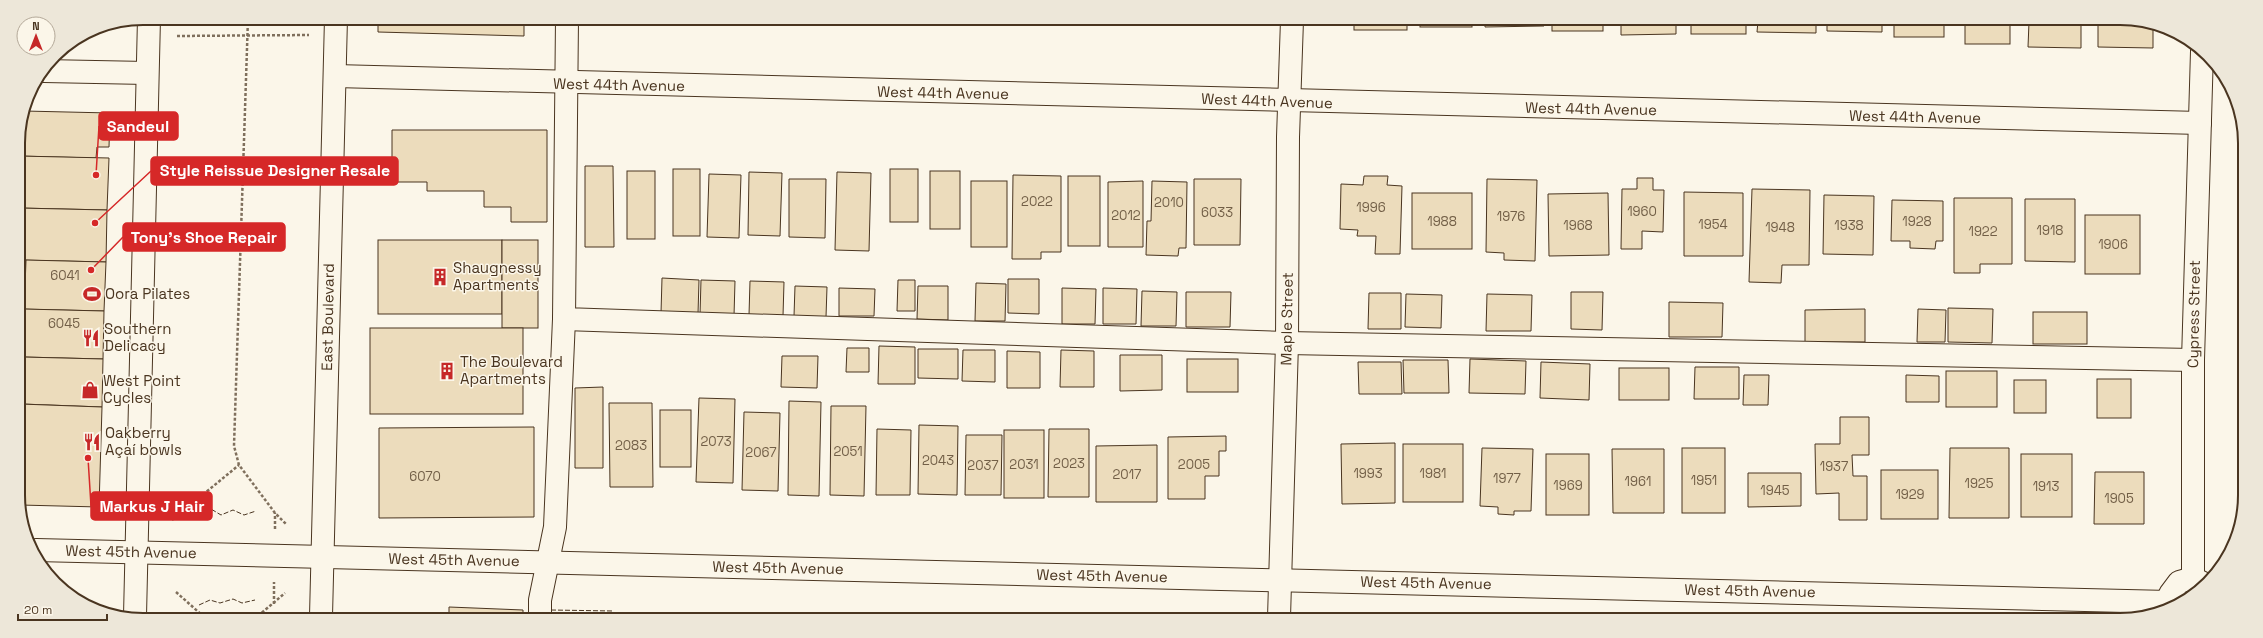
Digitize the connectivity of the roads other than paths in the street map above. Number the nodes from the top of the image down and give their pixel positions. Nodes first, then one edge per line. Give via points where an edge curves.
1 (149, 25) edge
2 (336, 25) edge
3 (567, 25) edge
4 (1292, 25) edge
5 (2202, 58) edge
6 (49, 71) edge
7 (147, 73) junction
8 (334, 76) junction
9 (566, 83) junction
10 (1289, 102) junction
11 (2200, 123) junction
12 (564, 319) junction
13 (1287, 343) junction
14 (2193, 360) junction
15 (39, 550) edge
16 (137, 553) junction
17 (322, 557) junction
18 (547, 562) junction
19 (1280, 580) junction
20 (2199, 582) edge
21 (2170, 602) edge
22 (2163, 605) edge
23 (135, 613) edge
24 (322, 613) edge
25 (540, 613) edge
26 (1279, 613) edge

1 - 7 street
2 - 8 street, East Boulevard
3 - 9 street
4 - 10 street, Maple Street
5 - 11 street, Cypress Street
6 - 7 street
7 - 16 street
8 - 9 street, West 44th Avenue
8 - 17 street, East Boulevard
9 - 10 street, West 44th Avenue
9 - 12 street
10 - 11 street, West 44th Avenue
10 - 13 street, Maple Street
11 - 14 street, Cypress Street
12 - 13 street
12 - 18 street via 555,527
13 - 14 street
13 - 19 street, Maple Street
14 - 20 street, Cypress Street
15 - 16 street, West 45th Avenue
16 - 17 street, West 45th Avenue
16 - 23 street
17 - 18 street, West 45th Avenue
17 - 24 street, East Boulevard
18 - 19 street, West 45th Avenue
18 - 25 street
19 - 22 street, West 45th Avenue
19 - 26 street, Maple Street
20 - 21 street via 2179,582 2170,594

